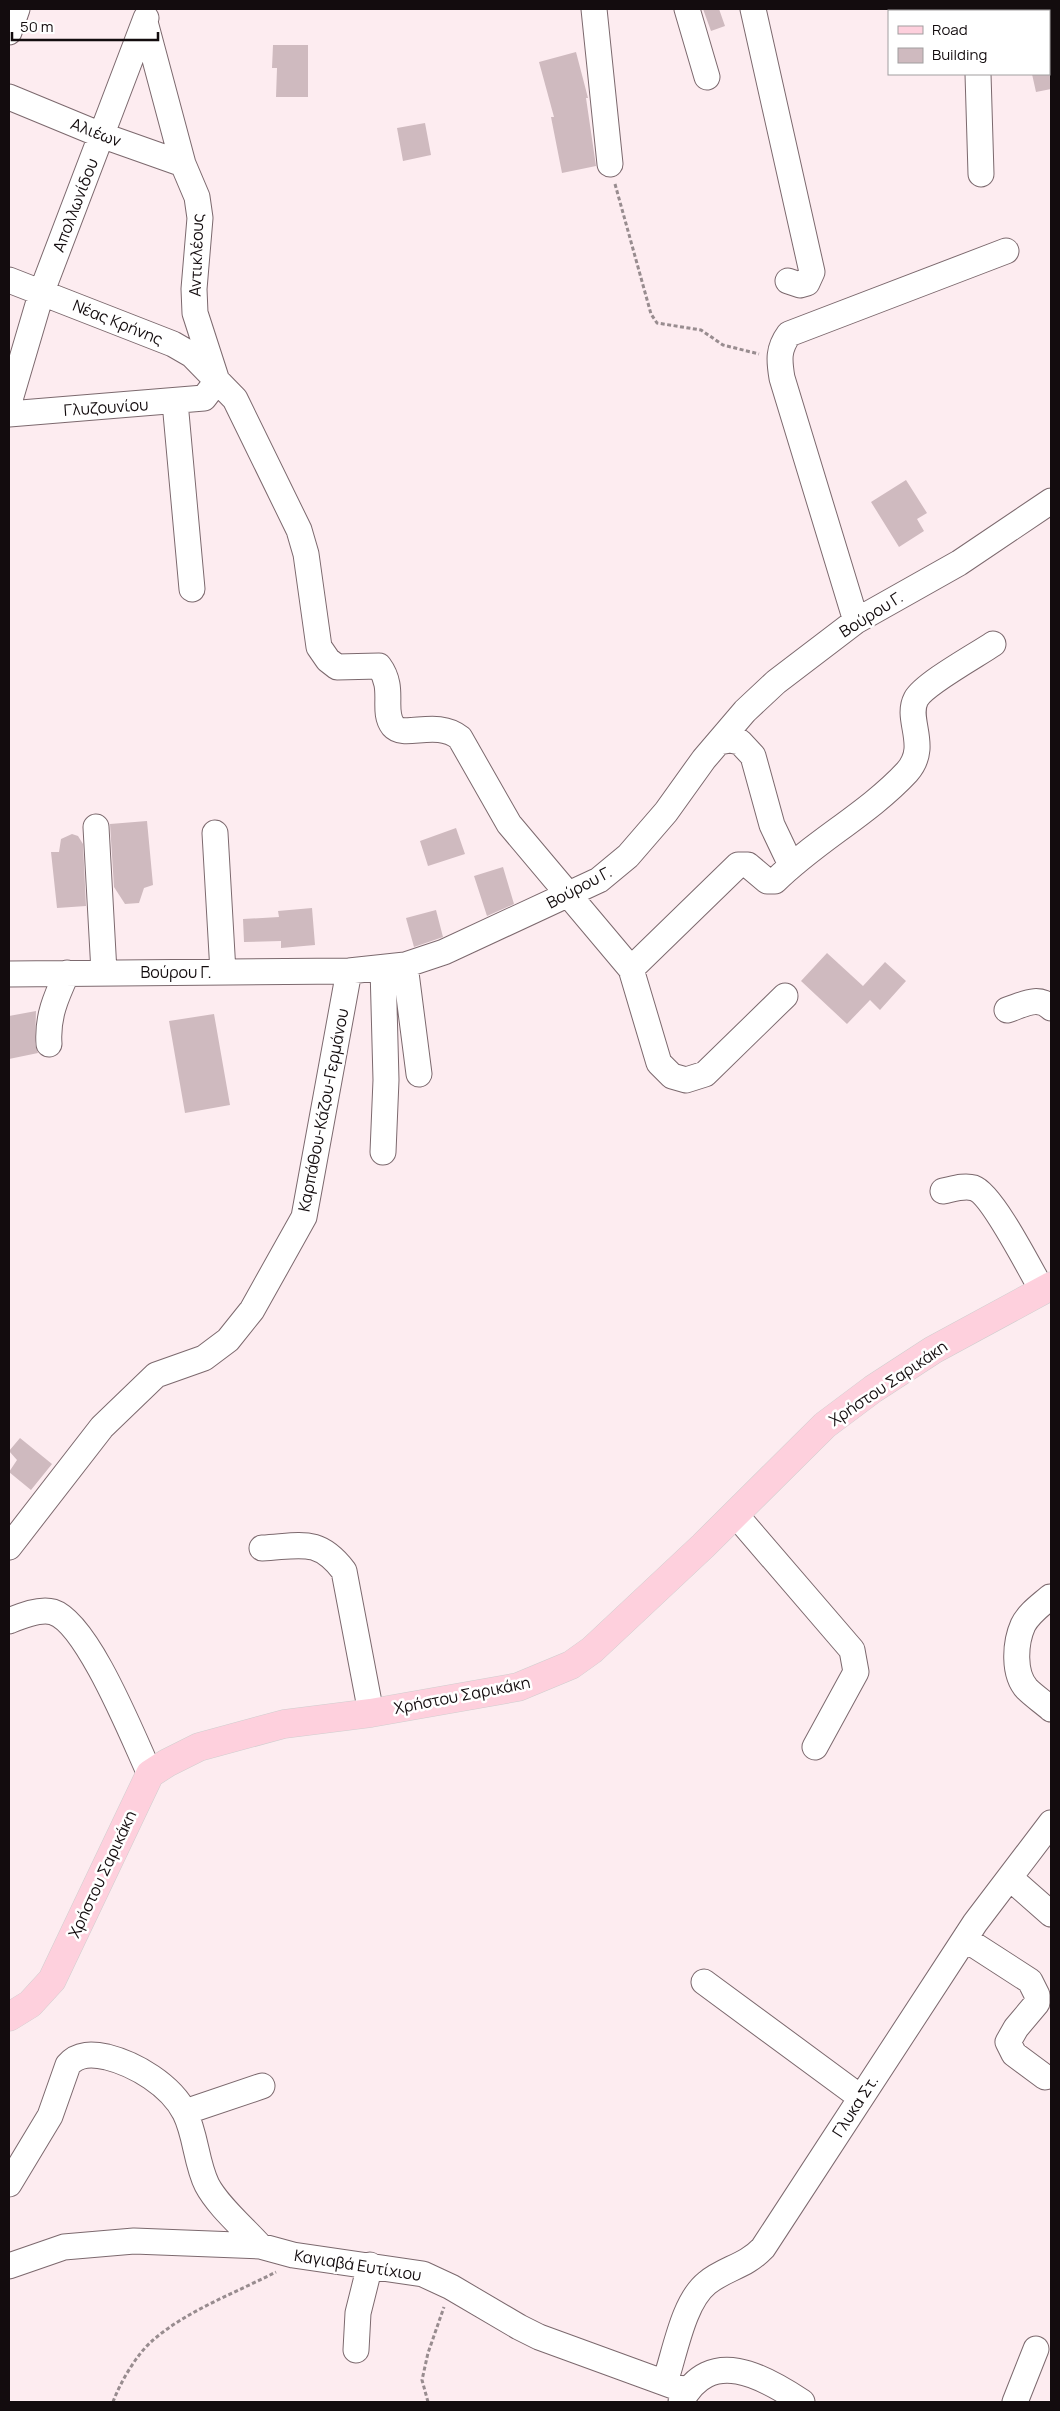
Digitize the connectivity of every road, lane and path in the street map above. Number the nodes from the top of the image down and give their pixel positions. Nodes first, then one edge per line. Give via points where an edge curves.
1 (17, 9) edge
2 (594, 9) edge
3 (687, 9) edge
4 (753, 9) edge
5 (147, 15) edge
6 (9, 32) edge
7 (978, 75) edge
8 (707, 77) dead end
9 (9, 98) edge
10 (101, 135) junction
11 (184, 164) junction
12 (610, 164) joint
13 (981, 174) dead end
14 (1006, 251) dead end
15 (9, 280) edge
16 (788, 281) dead end
17 (42, 291) junction
18 (778, 359) junction
19 (210, 389) junction
20 (176, 402) junction
21 (9, 403) edge
22 (9, 414) edge
23 (1051, 501) edge
24 (192, 589) dead end
25 (856, 621) junction
26 (994, 644) dead end
27 (719, 742) junction
28 (96, 827) dead end
29 (215, 832) dead end
30 (792, 865) junction
31 (569, 895) junction
32 (394, 966) junction
33 (631, 969) junction
34 (349, 971) junction
35 (104, 972) junction
36 (224, 972) junction
37 (67, 973) junction
38 (9, 974) edge
39 (785, 996) dead end
40 (1051, 1008) edge
41 (1007, 1010) dead end
42 (49, 1044) dead end
43 (419, 1074) dead end
44 (383, 1152) dead end
45 (943, 1191) dead end
46 (1047, 1288) edge
47 (735, 1514) junction
48 (9, 1547) edge
49 (262, 1548) dead end
50 (1050, 1597) edge
51 (9, 1621) edge
52 (1051, 1709) edge
53 (371, 1713) junction
54 (815, 1747) dead end
55 (150, 1774) junction
56 (1051, 1824) edge
57 (1010, 1878) junction
58 (1051, 1914) edge
59 (965, 1938) junction
60 (704, 1982) dead end
61 (9, 2017) edge
62 (1045, 2077) dead end
63 (262, 2086) dead end
64 (860, 2097) junction
65 (185, 2112) junction
66 (9, 2184) edge
67 (260, 2246) junction
68 (293, 2255) junction
69 (9, 2266) edge
70 (370, 2266) junction
71 (451, 2287) junction
72 (1036, 2349) dead end
73 (356, 2350) dead end
74 (678, 2392) edge
75 (113, 2402) edge
76 (428, 2402) edge
77 (802, 2402) edge
78 (1014, 2402) edge

1 - 6 street
2 - 12 street
3 - 8 street
4 - 16 street via 812,272 808,283 800,285
5 - 10 street, Απολλωνίδου
5 - 11 street, Αντικλέους
7 - 13 street
9 - 10 street, Αλιέων
10 - 11 street, Αλιέων
10 - 17 street, Απολλωνίδου
11 - 19 street, Αντικλέους via 197,197 200,218 195,313
12 - 18 path via 650,314 657,323 701,330 723,345
14 - 18 street via 789,334 781,345
15 - 17 street, Νέας Κρήνης
17 - 19 street, Νέας Κρήνης via 173,344 192,355
17 - 21 street, Απολλωνίδου
18 - 25 street
19 - 20 street, Γλυζουνίου
19 - 31 street, Νέας Κρήνης via 235,399 300,530 319,647 328,660 337,667 379,666 388,682 389,716 394,727 402,731 440,728 460,738 509,824
20 - 22 street, Γλυζουνίου
20 - 24 street
23 - 25 street, Βούρου Γ. via 959,563
25 - 27 street, Βούρου Γ. via 770,687 744,711
26 - 30 street via 926,688 916,698 913,708 918,743 908,770 856,818
27 - 30 street via 740,742 752,756 772,825
27 - 31 street, Βούρου Γ. via 628,856 599,880
28 - 35 street
29 - 36 street
30 - 33 street via 771,882 748,865 738,865
31 - 32 street, Βούρου Γ. via 444,952
31 - 33 street
32 - 34 street, Βούρου Γ.
32 - 43 street
32 - 44 street
33 - 39 street via 659,1063 672,1076 686,1080 705,1074
34 - 36 street, Βούρου Γ.
34 - 48 street, Καρπάθου-Κάζου-Γερμάνου via 304,1217 252,1310 220,1346 204,1358 156,1375 102,1427
35 - 36 street, Βούρου Γ.
35 - 37 street, Βούρου Γ.
37 - 38 street, Βούρου Γ.
37 - 42 street via 51,1010
40 - 41 street via 1036,1000
45 - 46 street via 964,1187 978,1190 994,1208
46 - 47 main road, Χρήστου Σαρικάκη via 933,1350 873,1389 825,1425
47 - 53 main road, Χρήστου Σαρικάκη via 592,1650 571,1665 518,1686
47 - 54 street via 852,1650 856,1672
49 - 53 street via 313,1546 332,1555 344,1571
50 - 52 street via 1023,1626 1017,1658 1019,1676 1026,1688
51 - 55 street via 46,1611 54,1612 69,1622 106,1678
53 - 55 main road, Χρήστου Σαρικάκη via 284,1724 216,1742 184,1753
55 - 61 main road, Χρήστου Σαρικάκη via 52,1980 30,2004
56 - 57 street, Γλυκα Στ.
57 - 58 street
57 - 59 street, Γλυκα Στ.
59 - 62 street via 1035,1987 1037,2003 1008,2042 1014,2054
59 - 64 street, Γλυκα Στ.
60 - 64 street
63 - 65 street
64 - 74 street, Γλυκα Στ. via 763,2248 742,2265 708,2282 694,2298
65 - 66 street via 167,2091 127,2062 96,2054 73,2059 50,2116
65 - 67 street via 207,2185
67 - 68 street, Καγιαβά Ευτίχιου
67 - 69 street, Καγιαβά Ευτίχιου via 134,2241 64,2247
68 - 70 street, Καγιαβά Ευτίχιου
68 - 75 path via 287,2267 189,2316 151,2342 120,2384
70 - 71 street, Καγιαβά Ευτίχιου via 423,2274
70 - 73 street via 358,2313
71 - 74 street, Καγιαβά Ευτίχιου via 519,2327
71 - 76 path via 422,2380
72 - 78 street
74 - 77 street via 709,2373 724,2368 749,2373

